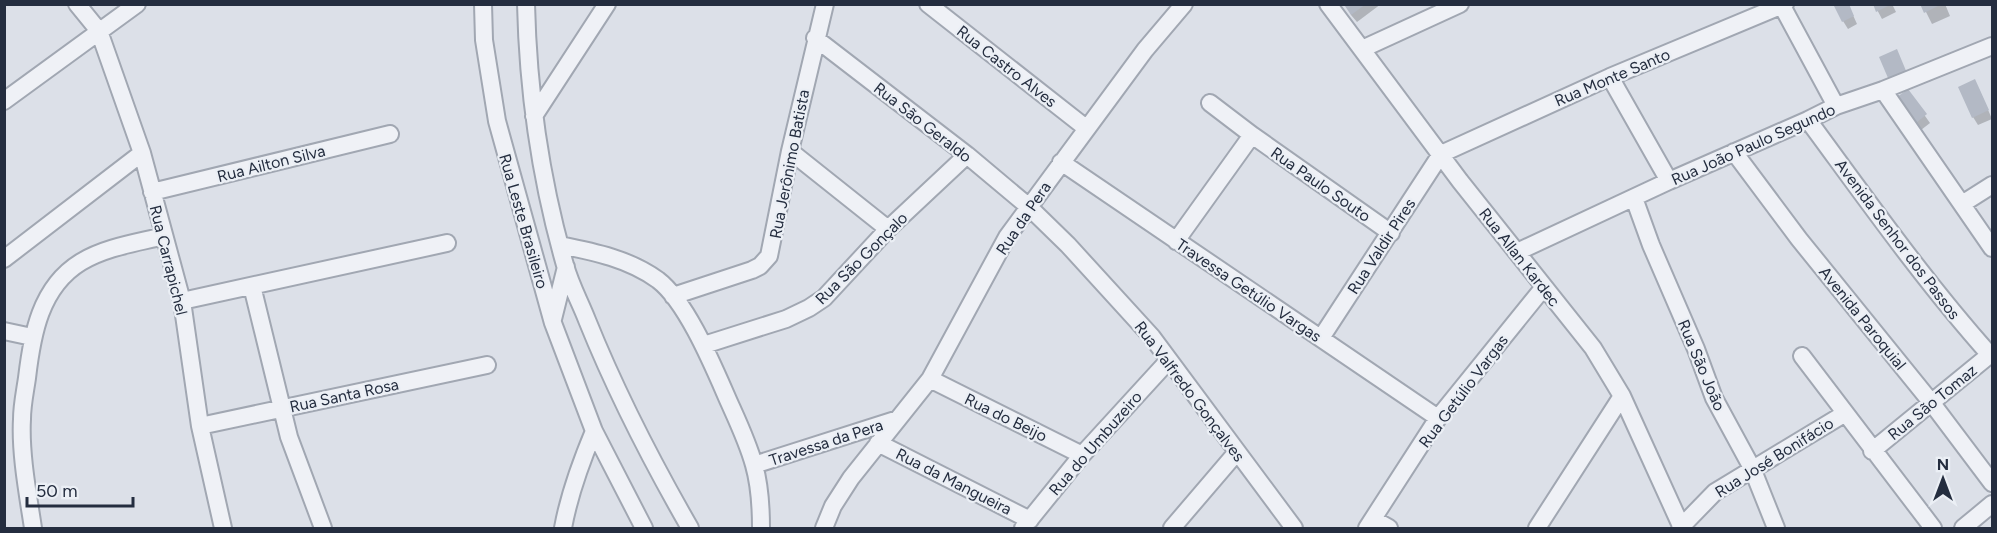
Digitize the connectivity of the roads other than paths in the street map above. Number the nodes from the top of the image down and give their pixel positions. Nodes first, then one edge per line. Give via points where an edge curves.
1 (77, 4) edge
2 (137, 4) edge
3 (483, 4) edge
4 (526, 4) edge
5 (607, 4) edge
6 (825, 4) edge
7 (928, 4) edge
8 (1184, 4) edge
9 (1328, 4) edge
10 (1460, 4) edge
11 (1783, 5) edge
12 (99, 31) junction
13 (815, 38) junction
14 (1992, 46) edge
15 (1362, 49) junction
16 (1610, 76) junction
17 (1883, 90) junction
18 (4, 101) edge
19 (1210, 103) dead end
20 (1836, 106) junction
21 (534, 116) junction
22 (1808, 120) junction
23 (1086, 128) junction
24 (390, 134) dead end
25 (1252, 135) junction
26 (790, 151) junction
27 (1734, 152) junction
28 (142, 153) junction
29 (1441, 154) junction
30 (967, 155) junction
31 (1061, 162) junction
32 (1669, 181) junction
33 (1992, 185) edge
34 (152, 192) junction
35 (1634, 198) junction
36 (1962, 204) junction
37 (1029, 207) junction
38 (888, 229) junction
39 (1391, 233) junction
40 (164, 237) junction
41 (1176, 241) junction
42 (447, 243) dead end
43 (560, 245) junction
44 (1992, 248) edge
45 (1517, 252) junction
46 (4, 259) edge
47 (566, 267) junction
48 (252, 286) junction
49 (1544, 287) junction
50 (673, 296) junction
51 (182, 301) junction
52 (553, 323) junction
53 (4, 331) edge
54 (32, 337) junction
55 (1321, 338) junction
56 (704, 345) junction
57 (1991, 354) edge
58 (1802, 356) dead end
59 (1169, 360) junction
60 (487, 365) dead end
61 (930, 379) junction
62 (1622, 396) junction
63 (1932, 402) junction
64 (282, 408) junction
65 (1844, 414) junction
66 (898, 418) junction
67 (1438, 418) junction
68 (200, 426) junction
69 (594, 431) junction
70 (878, 442) junction
71 (1872, 451) junction
72 (1237, 452) junction
73 (1082, 455) junction
74 (754, 465) junction
75 (1752, 468) junction
76 (1992, 483) edge
77 (1992, 504) edge
78 (1026, 524) edge
79 (1370, 524) edge
80 (33, 528) edge
81 (223, 528) edge
82 (323, 528) edge
83 (563, 528) edge
84 (644, 528) edge
85 (690, 528) edge
86 (761, 528) edge
87 (824, 528) edge
88 (1172, 528) edge
89 (1294, 528) edge
90 (1389, 528) edge
91 (1537, 528) edge
92 (1681, 528) edge
93 (1776, 528) edge
94 (1933, 528) edge
95 (1963, 528) edge

1 - 12 street, Rua Carrapichel
2 - 12 street
3 - 52 street, Rua Leste Brasileiro via 484,40 497,122
4 - 21 street
5 - 21 street
6 - 13 street, Rua Jerônimo Batista
7 - 23 street, Rua Castro Alves
8 - 23 street, Rua da Pera
9 - 15 street, Rua Allan Kardec
10 - 15 street
11 - 16 street, Rua Monte Santo
11 - 20 street
12 - 18 street
12 - 28 street, Rua Carrapichel
13 - 26 street, Rua Jerônimo Batista
13 - 30 street, Rua São Geraldo
14 - 17 street, Rua João Paulo Segundo
15 - 29 street, Rua Allan Kardec
16 - 29 street, Rua Monte Santo
16 - 32 street
17 - 20 street, Rua João Paulo Segundo
17 - 36 street
19 - 25 street, Rua Paulo Souto
20 - 22 street, Rua João Paulo Segundo
21 - 43 street
22 - 27 street, Rua João Paulo Segundo
22 - 57 street, Avenida Senhor dos Passos via 1903,248
23 - 31 street, Rua da Pera
24 - 34 street, Rua Ailton Silva
25 - 39 street, Rua Paulo Souto
25 - 41 street
26 - 38 street
26 - 50 street, Rua Jerônimo Batista via 772,248 765,261 752,270
27 - 32 street, Rua João Paulo Segundo
27 - 63 street, Avenida Paroquial via 1820,267
28 - 34 street, Rua Carrapichel
28 - 46 street
29 - 39 street, Rua Valdir Pires
29 - 45 street, Rua Allan Kardec
30 - 37 street, Rua São Geraldo
30 - 38 street, Rua São Gonçalo
31 - 37 street, Rua da Pera
31 - 41 street, Travessa Getúlio Vargas
32 - 35 street, Rua João Paulo Segundo
33 - 36 street
34 - 40 street, Rua Carrapichel
35 - 45 street, Rua João Paulo Segundo
35 - 75 street, Rua São João via 1714,398
36 - 44 street
37 - 59 street, Rua Valfredo Gonçalves
37 - 61 street, Rua da Pera via 1007,237
38 - 56 street, Rua São Gonçalo via 838,284 809,308
39 - 55 street, Rua Valdir Pires
40 - 51 street, Rua Carrapichel
40 - 54 street via 103,251 79,263 47,297
41 - 55 street, Travessa Getúlio Vargas
42 - 48 street
43 - 47 street
43 - 50 street via 611,256 634,266 659,281
45 - 49 street, Rua Allan Kardec
47 - 52 street
47 - 85 street via 608,372
48 - 51 street
48 - 64 street
49 - 62 street, Rua Allan Kardec via 1593,348
49 - 67 street, Rua Getúlio Vargas
50 - 56 street
51 - 68 street, Rua Carrapichel
52 - 69 street, Rua Leste Brasileiro
53 - 54 street
54 - 80 street via 21,420
55 - 67 street, Travessa Getúlio Vargas
56 - 74 street
57 - 63 street, Rua São Tomaz
58 - 65 street
59 - 72 street, Rua Valfredo Gonçalves
59 - 73 street, Rua do Umbuzeiro
60 - 64 street, Rua Santa Rosa
61 - 66 street, Rua da Pera
61 - 73 street, Rua do Beijo
62 - 91 street
62 - 92 street, Rua Allan Kardec
63 - 71 street, Rua São Tomaz
63 - 76 street, Avenida Paroquial
64 - 68 street, Rua Santa Rosa
64 - 82 street
65 - 71 street
65 - 75 street, Rua José Bonifácio
66 - 70 street, Rua da Pera
66 - 74 street, Travessa da Pera
67 - 79 street, Rua Getúlio Vargas
68 - 81 street, Rua Carrapichel
69 - 83 street
69 - 84 street, Rua Leste Brasileiro
70 - 78 street, Rua da Mangueira
70 - 87 street, Rua da Pera via 833,506
71 - 94 street
72 - 88 street
72 - 89 street, Rua Valfredo Gonçalves
73 - 78 street, Rua do Umbuzeiro
74 - 86 street
75 - 92 street, Rua José Bonifácio via 1715,492
75 - 93 street, Rua São João
77 - 95 street
79 - 90 street

